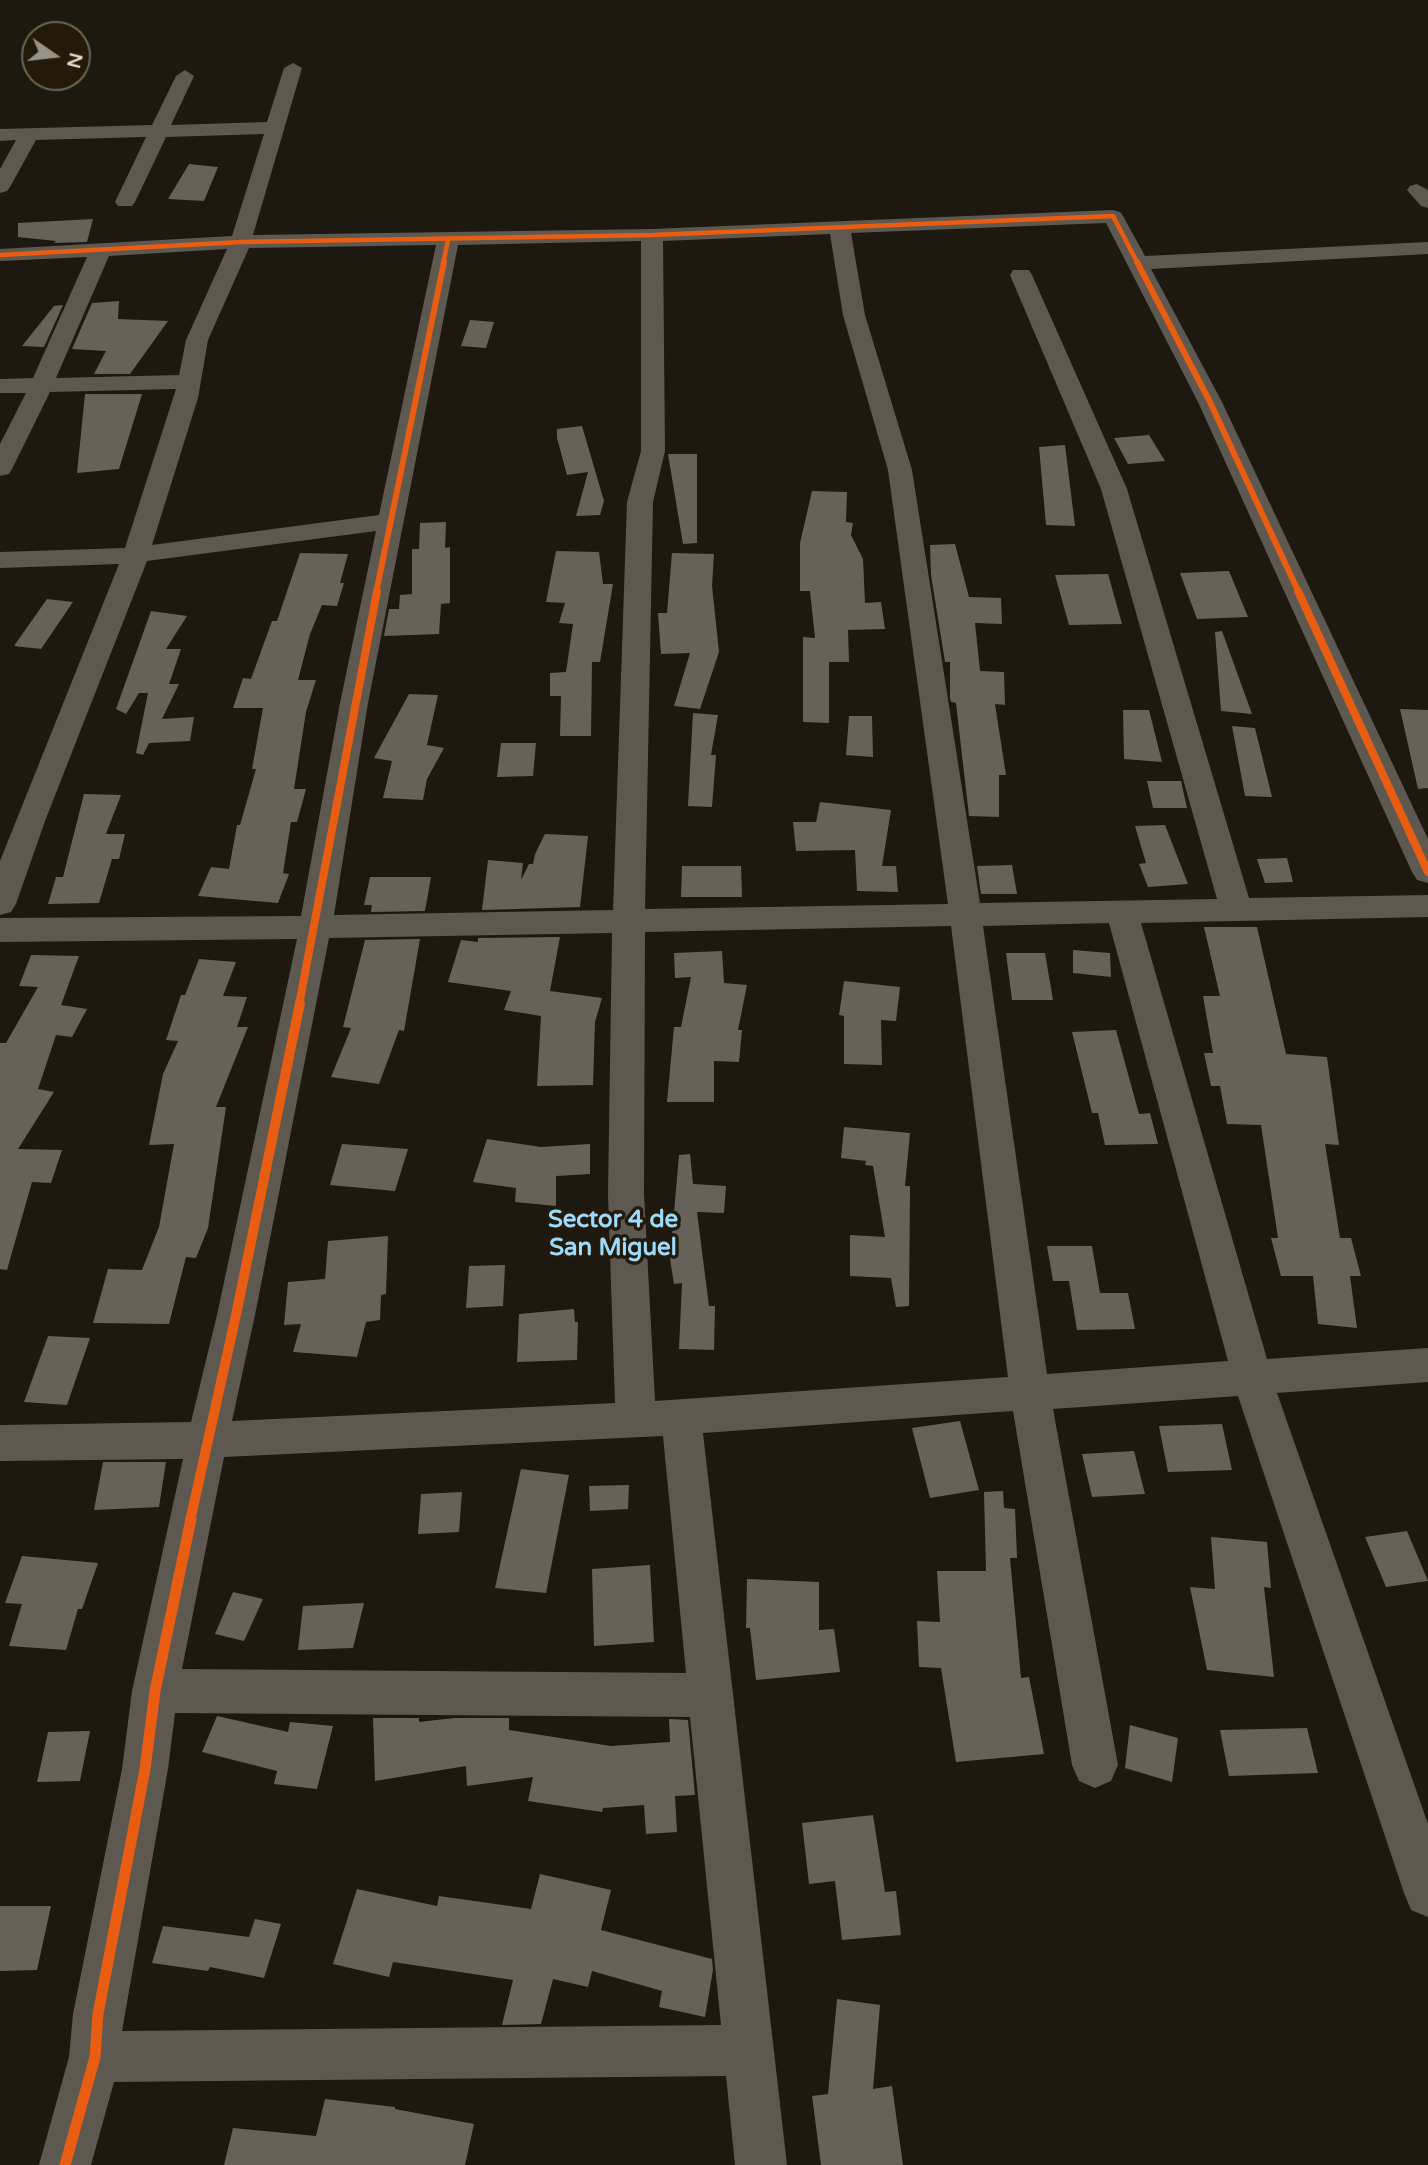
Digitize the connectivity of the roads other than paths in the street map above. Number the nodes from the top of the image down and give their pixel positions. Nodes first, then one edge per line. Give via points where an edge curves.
1 (293, 68) dead end
2 (185, 76) dead end
3 (275, 128) junction
4 (159, 131) junction
5 (0, 135) edge
6 (29, 135) junction
7 (0, 187) edge
8 (125, 202) dead end
9 (839, 227) junction
10 (652, 235) junction
11 (448, 240) junction
12 (241, 242) junction
13 (1428, 248) edge
14 (100, 251) junction
15 (0, 255) edge
16 (1140, 264) junction
17 (1021, 275) dead end
18 (188, 382) junction
19 (42, 384) junction
20 (0, 386) edge
21 (0, 469) edge
22 (393, 522) junction
23 (136, 555) junction
24 (0, 560) edge
25 (15, 821) edge
26 (1428, 872) edge
27 (0, 904) edge
28 (1428, 906) edge
29 (1236, 910) junction
30 (1122, 912) junction
31 (966, 915) junction
32 (629, 921) junction
33 (316, 927) junction
34 (0, 930) edge
35 (1428, 1365) edge
36 (1252, 1377) junction
37 (1030, 1392) junction
38 (681, 1416) junction
39 (636, 1420) junction
40 (207, 1440) junction
41 (0, 1443) edge
42 (155, 1691) junction
43 (709, 1695) junction
44 (1095, 1765) dead end
45 (1428, 1893) edge
46 (749, 2050) junction
47 (95, 2057) junction
48 (65, 2165) edge
49 (761, 2165) edge

1 - 3 street
2 - 4 street
3 - 4 street
3 - 12 street
4 - 6 street
4 - 8 street
5 - 6 street
6 - 7 street
9 - 10 street
9 - 16 street via 1113,216
9 - 31 street via 854,315 900,470
10 - 11 street
10 - 32 street via 653,451 640,502
11 - 12 street
11 - 22 street
12 - 14 street
12 - 18 street via 197,340
13 - 16 street
14 - 15 street
14 - 19 street
16 - 26 street via 1210,402
17 - 29 street via 1114,489
18 - 19 street
18 - 23 street
19 - 20 street
19 - 21 street
22 - 23 street
22 - 33 street via 354,703
23 - 24 street
23 - 25 street
25 - 27 street
28 - 29 street
29 - 30 street
30 - 31 street
30 - 36 street
31 - 32 street
31 - 37 street
32 - 33 street
32 - 39 street via 626,1194
33 - 34 street
33 - 40 street
35 - 36 street
36 - 37 street
36 - 45 street
37 - 38 street
37 - 44 street
38 - 39 street
38 - 43 street
39 - 40 street
40 - 41 street
40 - 42 street
42 - 43 street
42 - 47 street via 145,1769 98,2014
43 - 46 street
46 - 47 street
46 - 49 street
47 - 48 street

